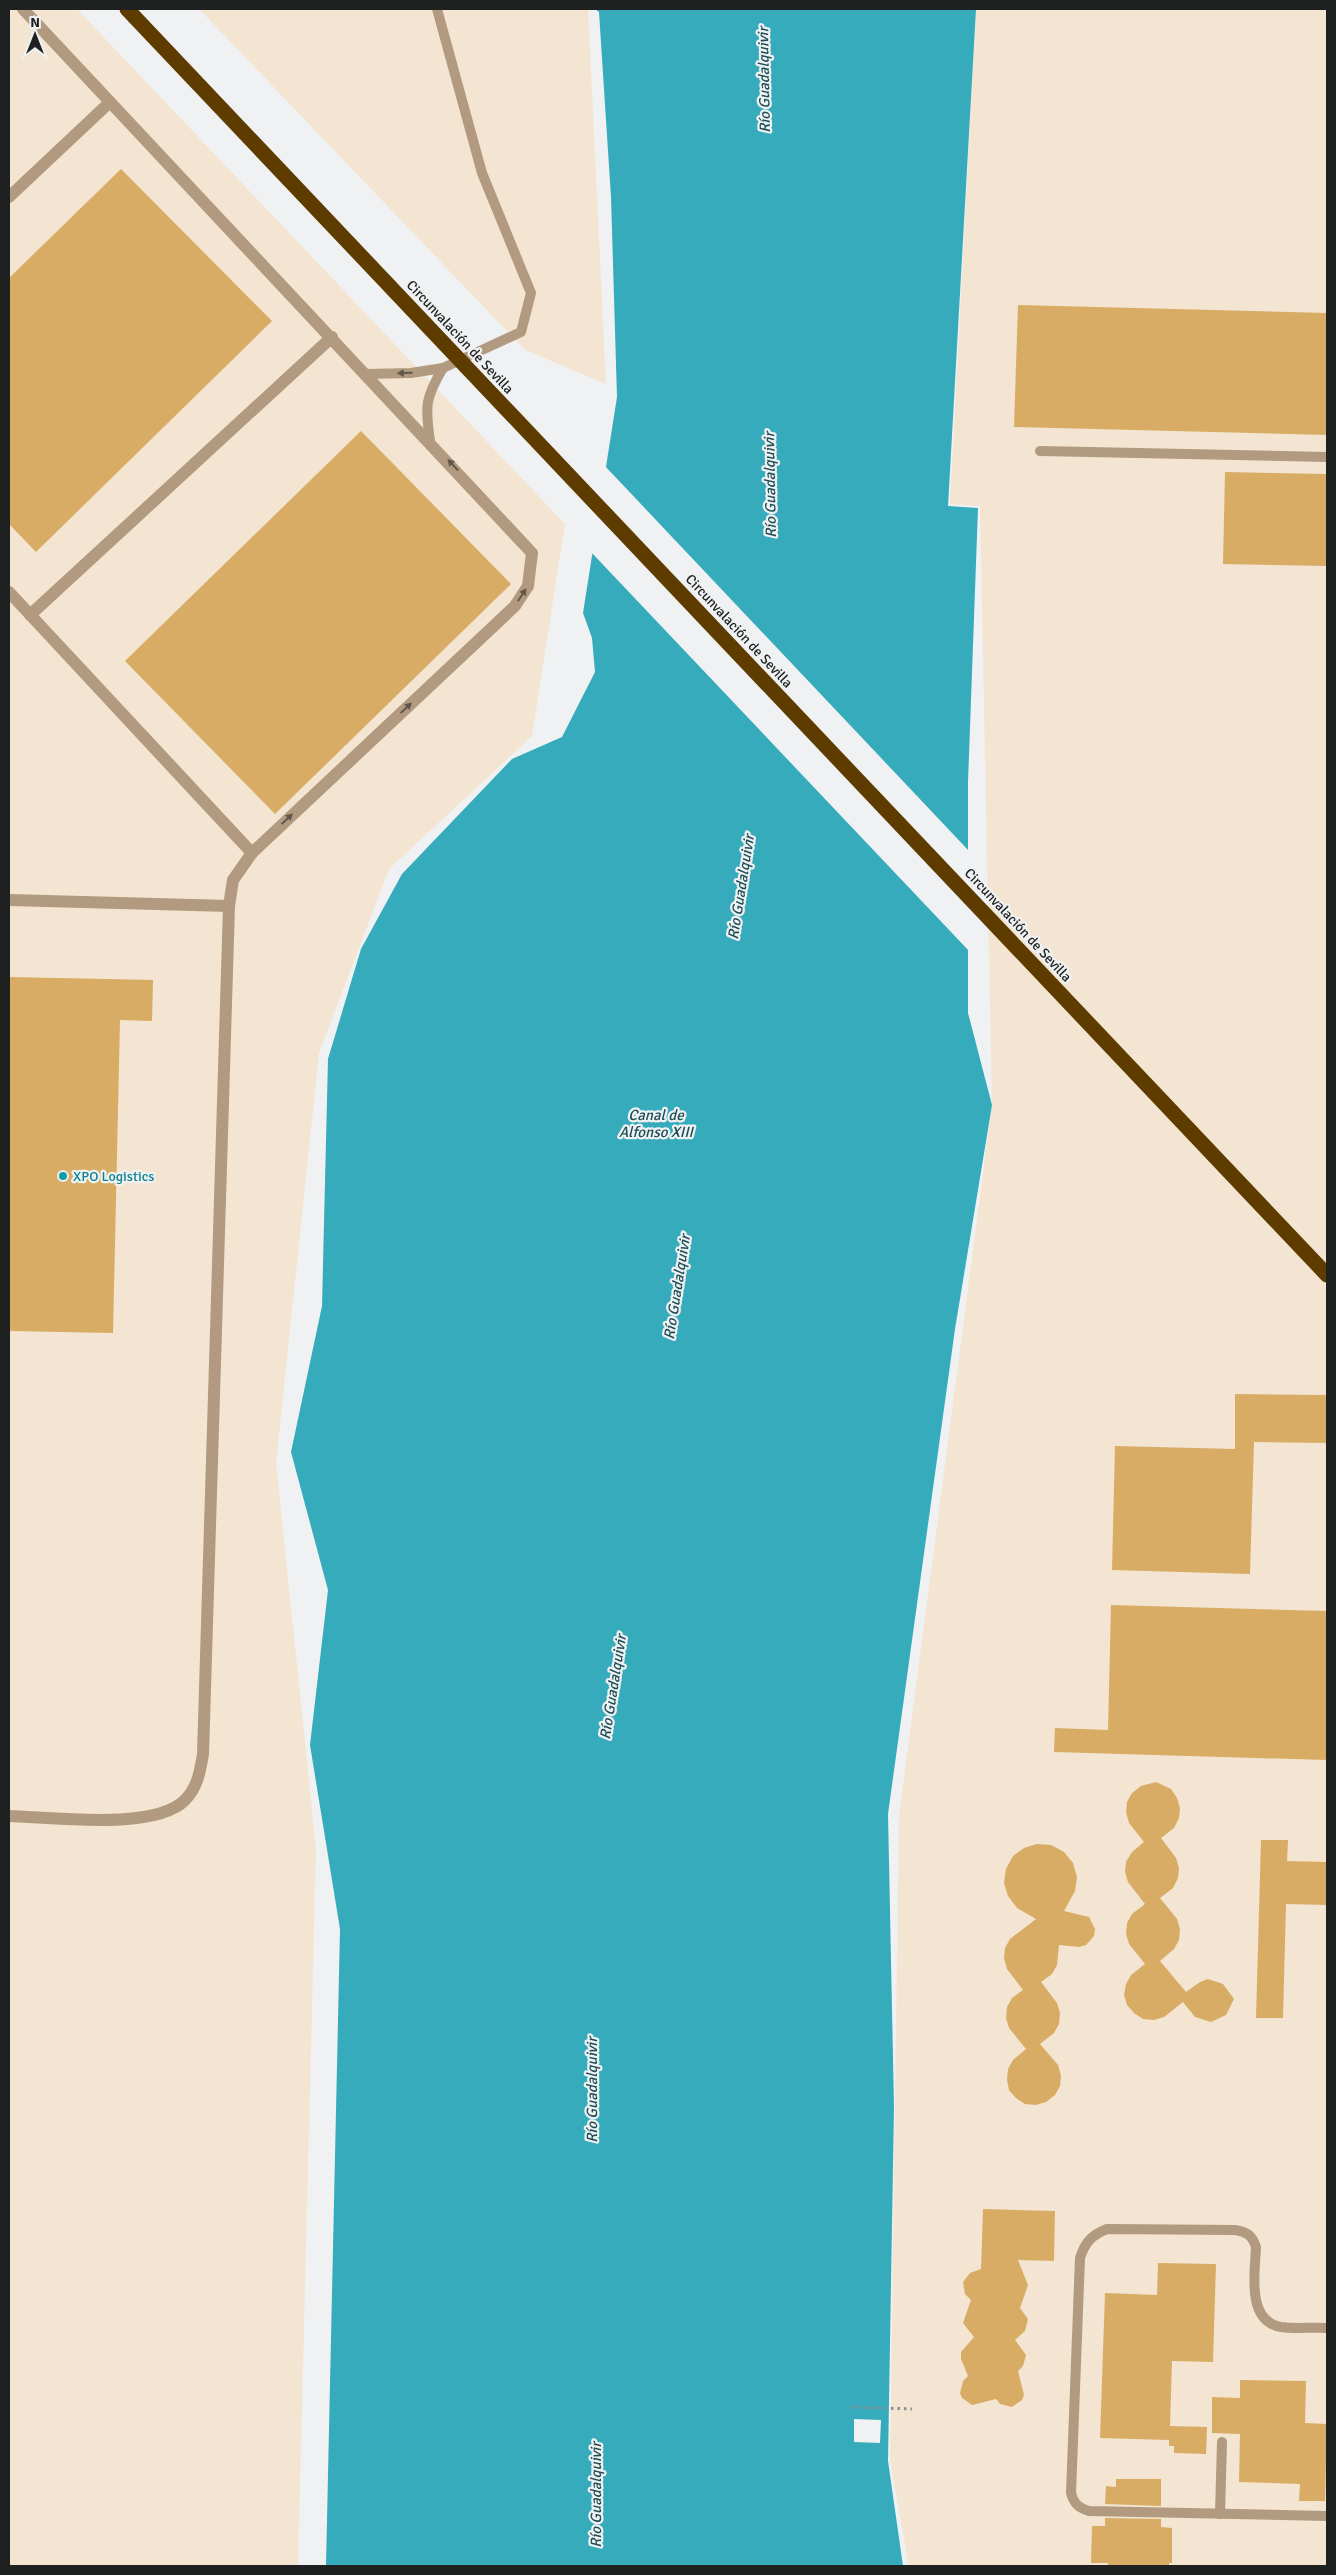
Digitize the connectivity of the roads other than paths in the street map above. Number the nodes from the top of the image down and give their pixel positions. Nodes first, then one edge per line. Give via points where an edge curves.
1 (23, 9) edge
2 (127, 9) edge
3 (437, 9) edge
4 (110, 102) junction
5 (9, 197) edge
6 (332, 337) junction
7 (443, 368) junction
8 (367, 374) junction
9 (430, 440) junction
10 (1040, 451) dead end
11 (1327, 457) edge
12 (9, 592) edge
13 (30, 615) junction
14 (252, 853) junction
15 (9, 900) edge
16 (229, 906) junction
17 (1327, 1275) edge
18 (9, 1816) edge
19 (1327, 2328) edge
20 (1222, 2442) dead end
21 (1220, 2514) junction
22 (1327, 2516) edge

1 - 4 street
2 - 17 highway, Circunvalación de Sevilla, bridge
3 - 7 lane via 482,173 531,294 521,332
4 - 5 street
4 - 6 street
6 - 8 street
6 - 13 street
7 -> 8 lane
7 - 9 lane via 429,391 426,418
8 - 9 street
14 -> 9 street via 515,606 528,586 532,553
10 - 11 lane
12 - 13 street
13 - 14 street
14 - 16 street via 233,880
15 - 16 street
16 - 18 street via 203,1744 199,1779 185,1801 160,1815 126,1820
19 - 21 lane via 1280,2327 1268,2322 1261,2314 1255,2301 1256,2246 1246,2232 1107,2229 1097,2233 1083,2247 1071,2483 1073,2501 1089,2511
20 - 21 lane
21 - 22 lane

